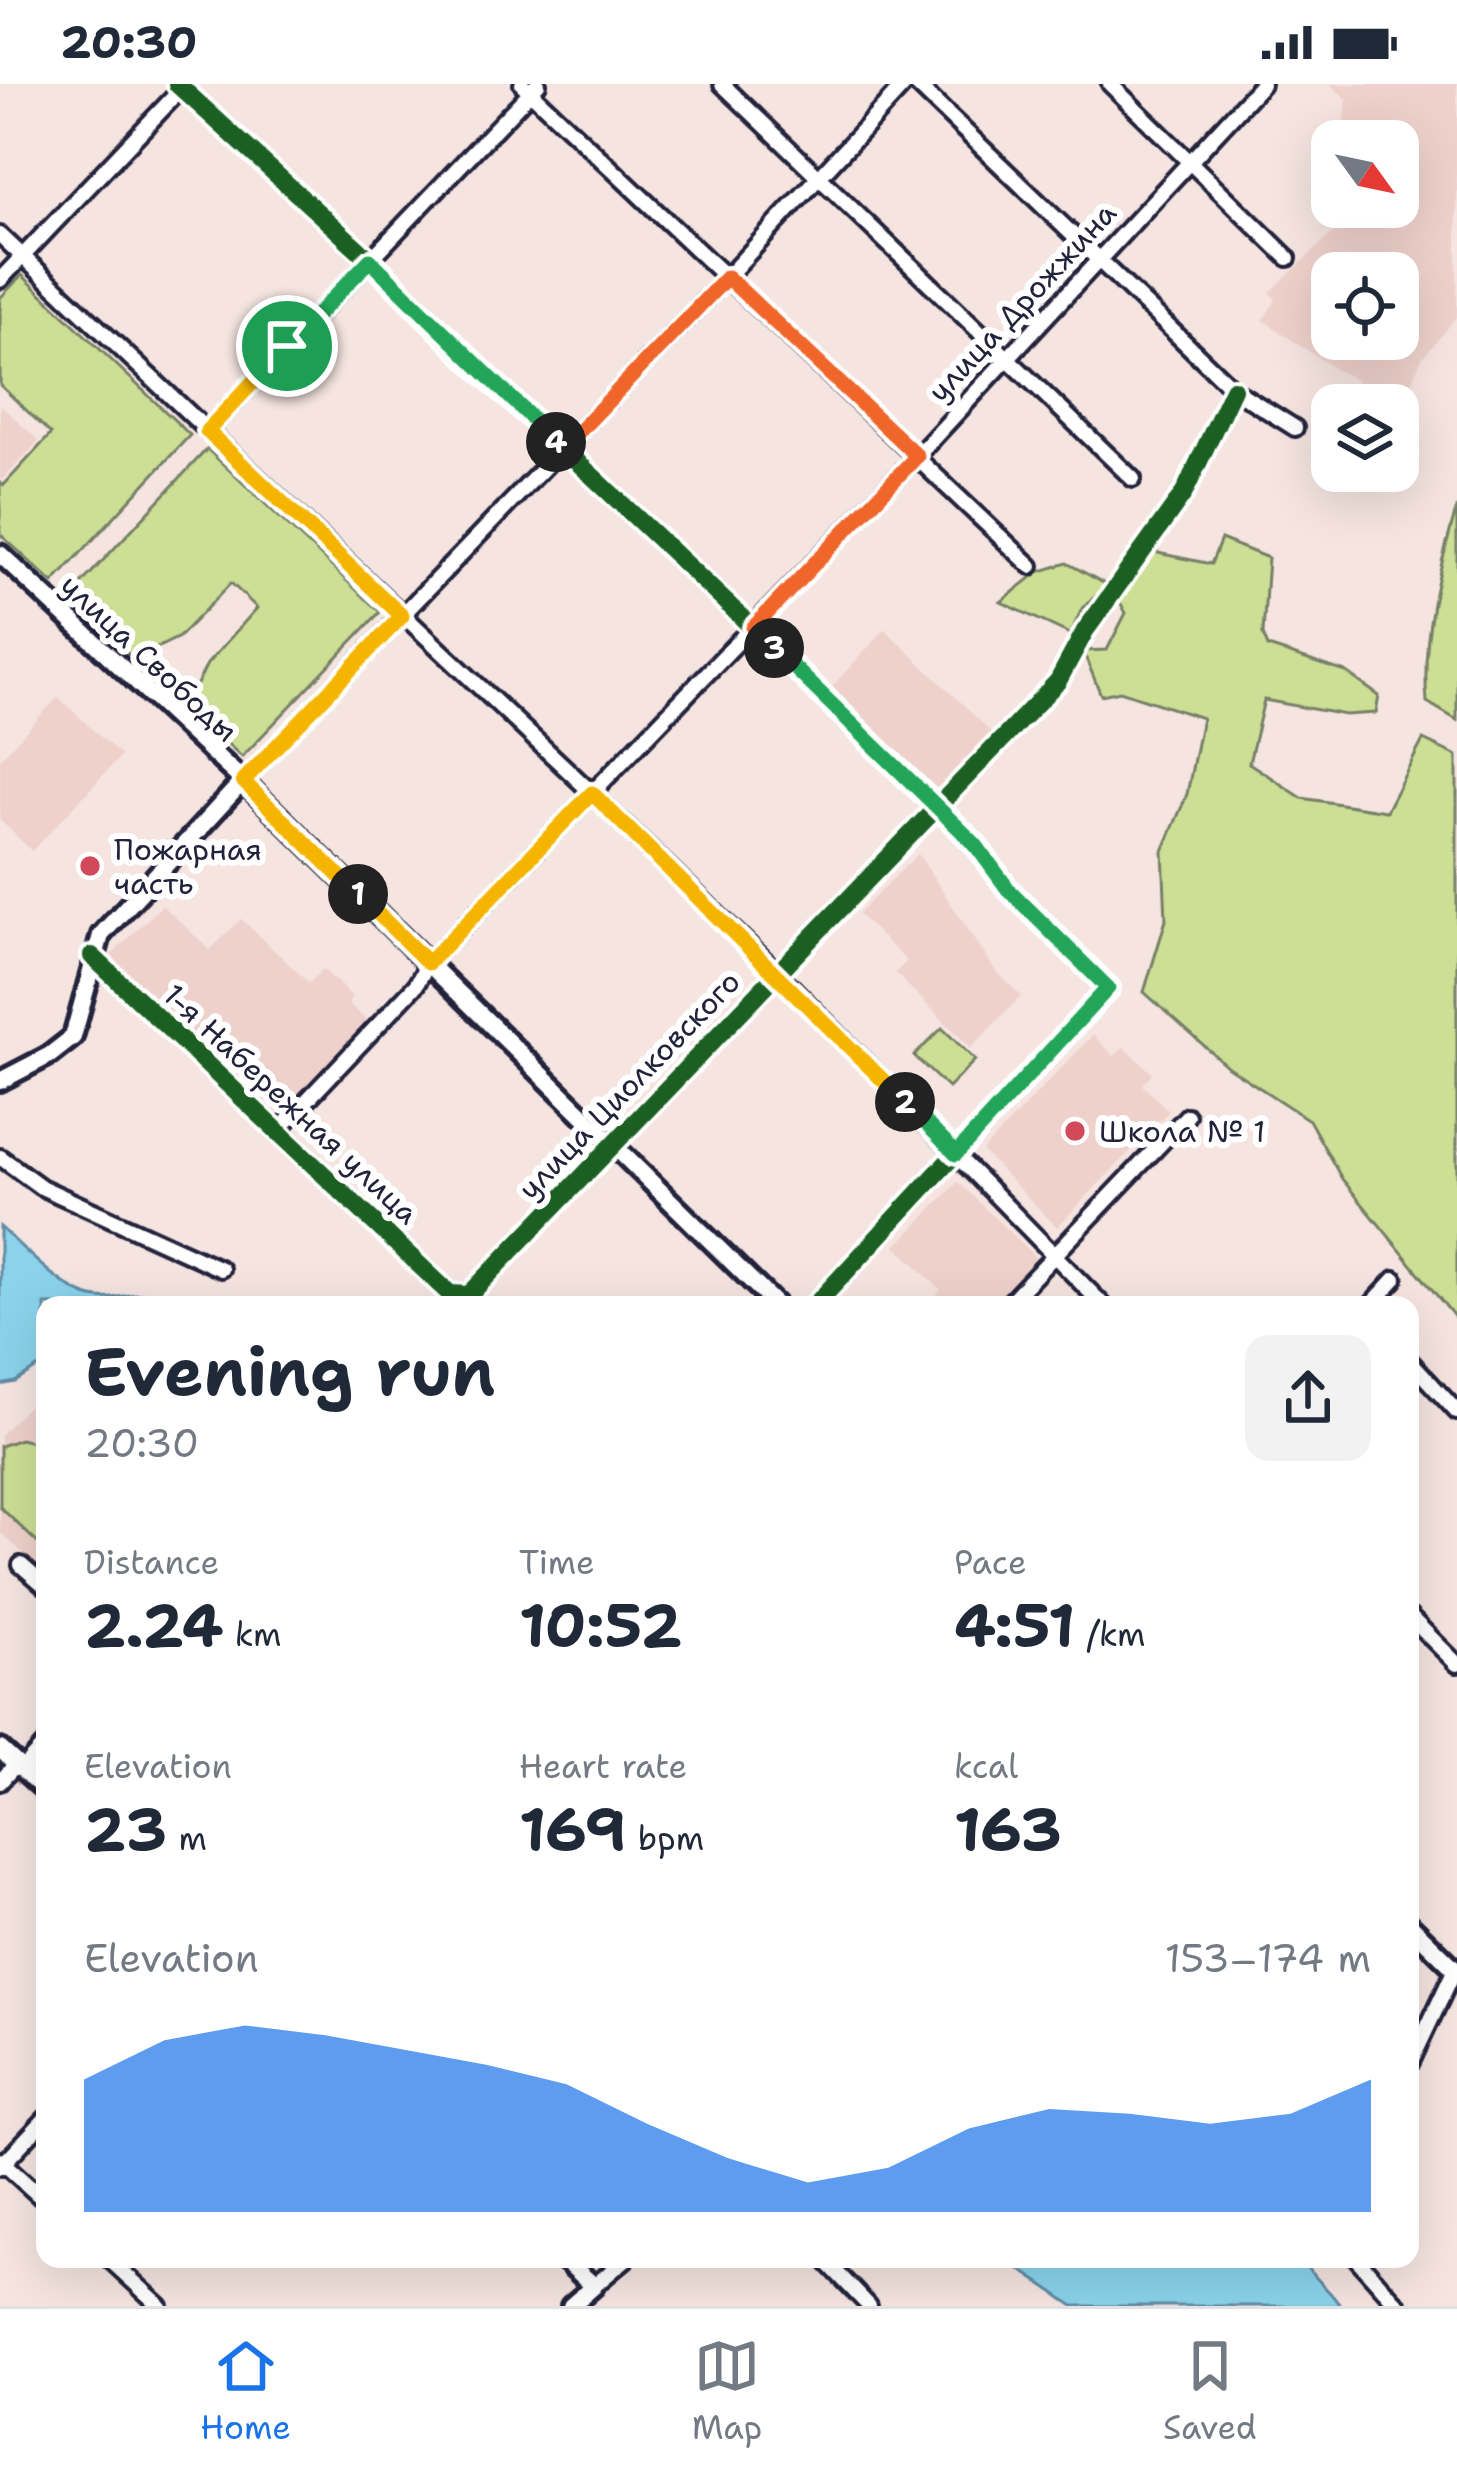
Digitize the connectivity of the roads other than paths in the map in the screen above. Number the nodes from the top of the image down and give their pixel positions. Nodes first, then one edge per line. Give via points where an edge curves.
1 (722, 84) edge
2 (905, 84) edge
3 (916, 84) edge
4 (1110, 84) edge
5 (1262, 84) edge
6 (182, 85) edge
7 (530, 87) edge
8 (1190, 160) junction
9 (821, 177) junction
10 (0, 235) edge
11 (22, 256) junction
12 (1288, 258) dead end
13 (1099, 259) junction
14 (370, 260) junction
15 (727, 277) junction
16 (0, 280) edge
17 (1008, 357) junction
18 (1233, 389) junction
19 (1295, 428) dead end
20 (207, 431) junction
21 (563, 448) junction
22 (917, 456) junction
23 (1133, 479) dead end
24 (0, 554) edge
25 (1031, 566) dead end
26 (402, 616) junction
27 (753, 628) junction
28 (243, 781) junction
29 (592, 793) junction
30 (938, 808) junction
31 (92, 956) junction
32 (428, 963) junction
33 (777, 973) junction
34 (0, 1081) edge
35 (1187, 1116) dead end
36 (277, 1132) junction
37 (614, 1146) junction
38 (956, 1154) junction
39 (0, 1157) edge
40 (1054, 1257) junction
41 (221, 1268) dead end
42 (1395, 1279) dead end
43 (450, 1294) joint
44 (767, 1296) edge
45 (823, 1296) edge
46 (1016, 1296) edge
47 (1093, 1296) edge
48 (1379, 1296) edge
49 (1419, 1371) edge
50 (1457, 1412) edge
51 (21, 1565) dead end
52 (36, 1578) edge
53 (1419, 1625) edge
54 (1457, 1664) edge
55 (0, 1749) edge
56 (36, 1752) edge
57 (19, 1767) junction
58 (0, 1782) edge
59 (36, 1782) edge
60 (1419, 1934) edge
61 (1456, 1970) edge
62 (1419, 2046) edge
63 (36, 2128) edge
64 (1, 2163) edge
65 (36, 2193) edge
66 (119, 2268) edge
67 (574, 2268) edge
68 (615, 2268) edge
69 (833, 2268) edge
70 (1365, 2268) edge
71 (594, 2286) junction
72 (160, 2306) edge
73 (571, 2306) edge
74 (869, 2306) edge
75 (1399, 2306) edge

1 - 9 street
2 - 9 street
3 - 13 street
4 - 8 street
5 - 8 street, улица Дрожжина
6 - 11 street
6 - 14 street
7 - 14 street
7 - 15 street
8 - 12 street
8 - 13 street, улица Дрожжина
9 - 15 street
9 - 17 street
10 - 11 street
11 - 16 street
11 - 20 street
13 - 17 street, улица Дрожжина
13 - 18 street
14 - 20 street
14 - 21 street
15 - 21 street
15 - 22 street
17 - 22 street, улица Дрожжина
17 - 23 street
18 - 19 street
18 - 30 street, улица Циолковского via 1184,493 1058,682
20 - 26 street
21 - 26 street
21 - 27 street
22 - 25 street
22 - 27 street, улица Дрожжина
24 - 28 main road, улица Свободы
26 - 28 street
26 - 29 street
27 - 29 street, улица Дрожжина
27 - 30 street
28 - 31 main road via 114,917
28 - 32 main road, улица Свободы
29 - 32 street, улица Дрожжина
29 - 33 street
30 - 33 street, улица Циолковского
30 - 38 street via 1108,988
31 - 34 main road via 73,1037
31 - 36 street, 1-я Набережная улица
32 - 36 street, улица Дрожжина via 416,986
32 - 37 main road, улица Свободы
33 - 37 street, улица Циолковского
33 - 38 street
35 - 40 street
36 - 43 street, 1-я Набережная улица
37 - 43 street, улица Циолковского via 469,1295
37 - 44 main road, улица Свободы
38 - 40 street
38 - 45 street
39 - 41 street via 41,1187
40 - 46 street
40 - 47 street
42 - 48 street
49 - 50 street
51 - 52 street
53 - 54 street
55 - 57 main road
56 - 57 street
57 - 58 street
57 - 59 main road
60 - 61 main road
61 - 62 street
63 - 64 street
64 - 65 street
66 - 72 street
67 - 71 main road
68 - 71 street
69 - 74 street
70 - 75 street
71 - 73 main road

